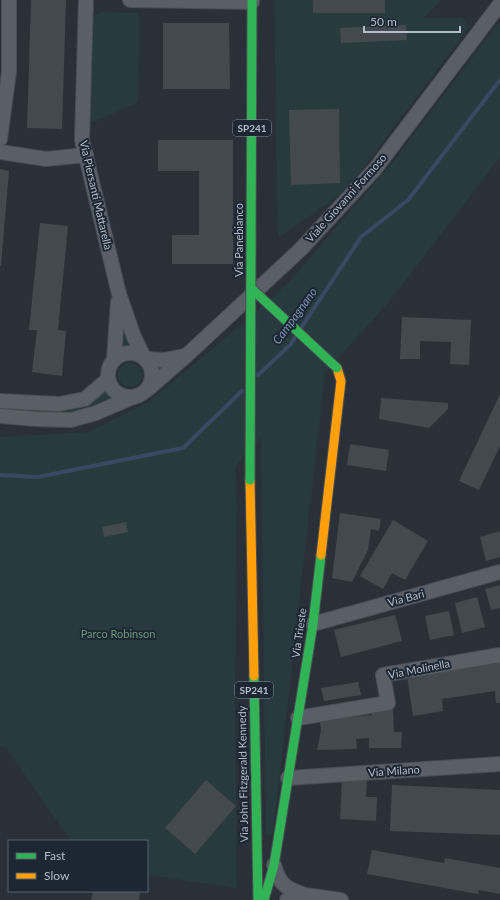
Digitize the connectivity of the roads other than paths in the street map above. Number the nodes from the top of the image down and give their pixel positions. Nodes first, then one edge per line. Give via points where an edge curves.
1 (9, 0) edge
2 (86, 0) edge
3 (130, 0) edge
4 (252, 1) edge
5 (500, 4) edge
6 (0, 139) edge
7 (0, 152) edge
8 (86, 154) junction
9 (251, 288) junction
10 (119, 294) junction
11 (187, 355) junction
12 (144, 358) junction
13 (114, 359) junction
14 (108, 379) junction
15 (146, 390) junction
16 (133, 397) junction
17 (0, 401) edge
18 (0, 416) edge
19 (250, 480) joint
20 (500, 572) edge
21 (313, 624) junction
22 (500, 655) edge
23 (298, 718) junction
24 (500, 764) edge
25 (288, 778) junction
26 (274, 865) junction
27 (305, 895) junction
28 (258, 900) edge
29 (264, 900) edge
30 (287, 900) edge
31 (341, 900) edge

1 - 6 street via 9,72
2 - 8 street, Via Piersanti Mattarella via 82,140
3 - 4 street
4 - 9 main road, Via Panebianco / SP241, bridge
5 - 11 street, Viale Giovanni Formoso via 375,169 301,249
7 - 8 street via 46,159
8 - 10 street, Via Piersanti Mattarella
9 - 19 main road, Via Panebianco / SP241, bridge
9 - 21 main road, Via Trieste, bridge via 337,368 341,381
10 - 12 street, Via Piersanti Mattarella
10 - 13 street, Via Piersanti Mattarella
11 - 12 street via 164,360
11 - 15 street, Viale Giovanni Formoso
12 - 13 street via 125,353
12 - 15 street via 152,371 150,384
13 - 14 street via 110,365
14 - 16 street via 110,386 120,395
14 - 17 street via 85,399 59,404
15 - 16 street
16 - 18 street via 96,413 71,420
19 - 28 main road, Via John Fitzgerald Kennedy / SP241
20 - 21 street, Via Bari
21 - 23 main road, Via Trieste
22 - 23 street, Via Molinella via 383,675 388,703
23 - 25 main road, Via Trieste
24 - 25 street, Via Milano
25 - 26 main road, Via Trieste
26 - 27 street via 282,884
26 - 29 main road, Via Trieste
27 - 30 street
27 - 31 street

